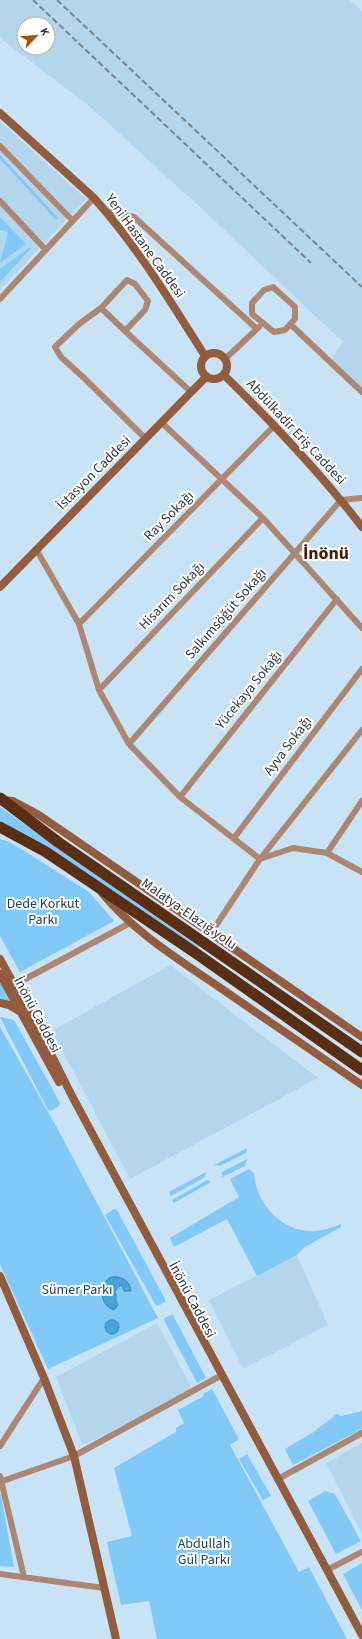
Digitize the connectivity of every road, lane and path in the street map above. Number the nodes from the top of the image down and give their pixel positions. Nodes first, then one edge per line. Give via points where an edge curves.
1 (0, 113) edge
2 (0, 146) edge
3 (94, 198) junction
4 (0, 201) edge
5 (105, 211) junction
6 (73, 221) junction
7 (46, 250) junction
8 (0, 299) edge
9 (101, 308) junction
10 (263, 322) junction
11 (290, 324) junction
12 (257, 329) junction
13 (125, 331) junction
14 (205, 356) junction
15 (225, 359) junction
16 (224, 375) junction
17 (206, 377) junction
18 (191, 392) junction
19 (362, 392) edge
20 (162, 423) junction
21 (275, 425) junction
22 (146, 439) junction
23 (222, 480) junction
24 (362, 498) edge
25 (341, 500) junction
26 (263, 518) junction
27 (362, 527) edge
28 (36, 549) junction
29 (295, 554) junction
30 (0, 587) edge
31 (337, 599) junction
32 (79, 624) junction
33 (362, 628) edge
34 (362, 669) edge
35 (99, 690) junction
36 (362, 730) edge
37 (129, 744) junction
38 (180, 796) junction
39 (1, 799) edge
40 (362, 801) edge
41 (0, 827) edge
42 (5, 832) edge
43 (234, 838) junction
44 (327, 853) junction
45 (260, 859) junction
46 (362, 872) edge
47 (98, 887) junction
48 (130, 923) junction
49 (211, 933) junction
50 (0, 959) edge
51 (0, 974) edge
52 (14, 985) junction
53 (0, 1003) edge
54 (22, 1012) junction
55 (362, 1037) edge
56 (362, 1052) edge
57 (362, 1070) edge
58 (362, 1085) edge
59 (0, 1276) edge
60 (220, 1376) junction
61 (44, 1378) junction
62 (362, 1433) edge
63 (0, 1446) edge
64 (74, 1456) junction
65 (278, 1479) junction
66 (1, 1480) edge
67 (362, 1552) edge
68 (327, 1570) junction
69 (0, 1574) edge
70 (24, 1577) junction
71 (104, 1588) junction
72 (362, 1635) edge
73 (116, 1639) edge
74 (359, 1639) edge

1 - 3 main road, Yeni Hastane Caddesi
2 - 6 street
3 - 5 main road, Yeni Hastane Caddesi
3 - 6 street
4 - 7 street
5 - 12 street via 134,217
5 - 14 main road, Yeni Hastane Caddesi via 158,282
6 - 7 street
7 - 8 street
9 - 13 street
9 - 13 street via 127,280 135,284 148,302 145,310
9 - 22 street via 79,324 55,347 61,357
10 - 11 street via 274,332 285,330
10 - 11 street via 252,314 252,303 264,290 273,287 295,307 295,319
10 - 12 street
11 - 19 street
12 - 15 street
13 - 18 street
14 - 15 main road via 213,353
14 - 17 main road via 200,368
15 - 16 main road via 227,367
16 - 17 main road via 216,380
16 - 21 main road, Abdülkadir Eriş Caddesi
17 - 18 main road, İstasyon Caddesi
18 - 20 main road, İstasyon Caddesi
20 - 22 main road, İstasyon Caddesi
20 - 23 street
21 - 23 street, Ray Sokağı
21 - 25 main road, Abdülkadir Eriş Caddesi
22 - 28 main road, İstasyon Caddesi
23 - 26 street
23 - 32 street, Ray Sokağı
24 - 25 street
25 - 27 main road, Abdülkadir Eriş Caddesi
25 - 29 street, Salkımsöğüt Sokağı
26 - 29 street
26 - 35 street, Hisarım Sokağı
28 - 30 main road, İstasyon Caddesi
28 - 32 street
29 - 31 street
29 - 37 street, Salkımsöğüt Sokağı
31 - 33 street
31 - 38 street, Yücekaya Sokağı
32 - 35 street
34 - 43 street, Ayva Sokağı
35 - 37 street
36 - 45 street
37 - 38 street
38 - 43 street
39 - 49 main road via 13,801 39,815
39 - 56 highway, Malatya-Elazığ yolu via 58,842
40 - 44 street
41 - 42 highway, Malatya-Elazığ yolu
42 - 47 highway, Malatya-Elazığ yolu via 46,852
43 - 45 street
44 - 45 street via 293,848
44 - 46 street
45 - 49 street
47 - 48 main road via 113,907
47 - 57 highway, Malatya-Elazığ yolu
48 - 52 street
48 - 58 main road
49 - 55 main road
50 - 52 main road, İnönü Caddesi
51 - 54 main road, İnönü Caddesi
52 - 60 main road, İnönü Caddesi
53 - 54 main road
54 - 60 main road, İnönü Caddesi
59 - 61 main road
60 - 64 street
60 - 65 main road, İnönü Caddesi
60 - 74 main road, İnönü Caddesi
61 - 63 street
61 - 64 main road
62 - 65 street
64 - 66 street
64 - 71 main road
65 - 68 main road, İnönü Caddesi
66 - 70 street
67 - 68 street
68 - 72 main road, İnönü Caddesi
69 - 70 street
70 - 71 street
71 - 73 main road

